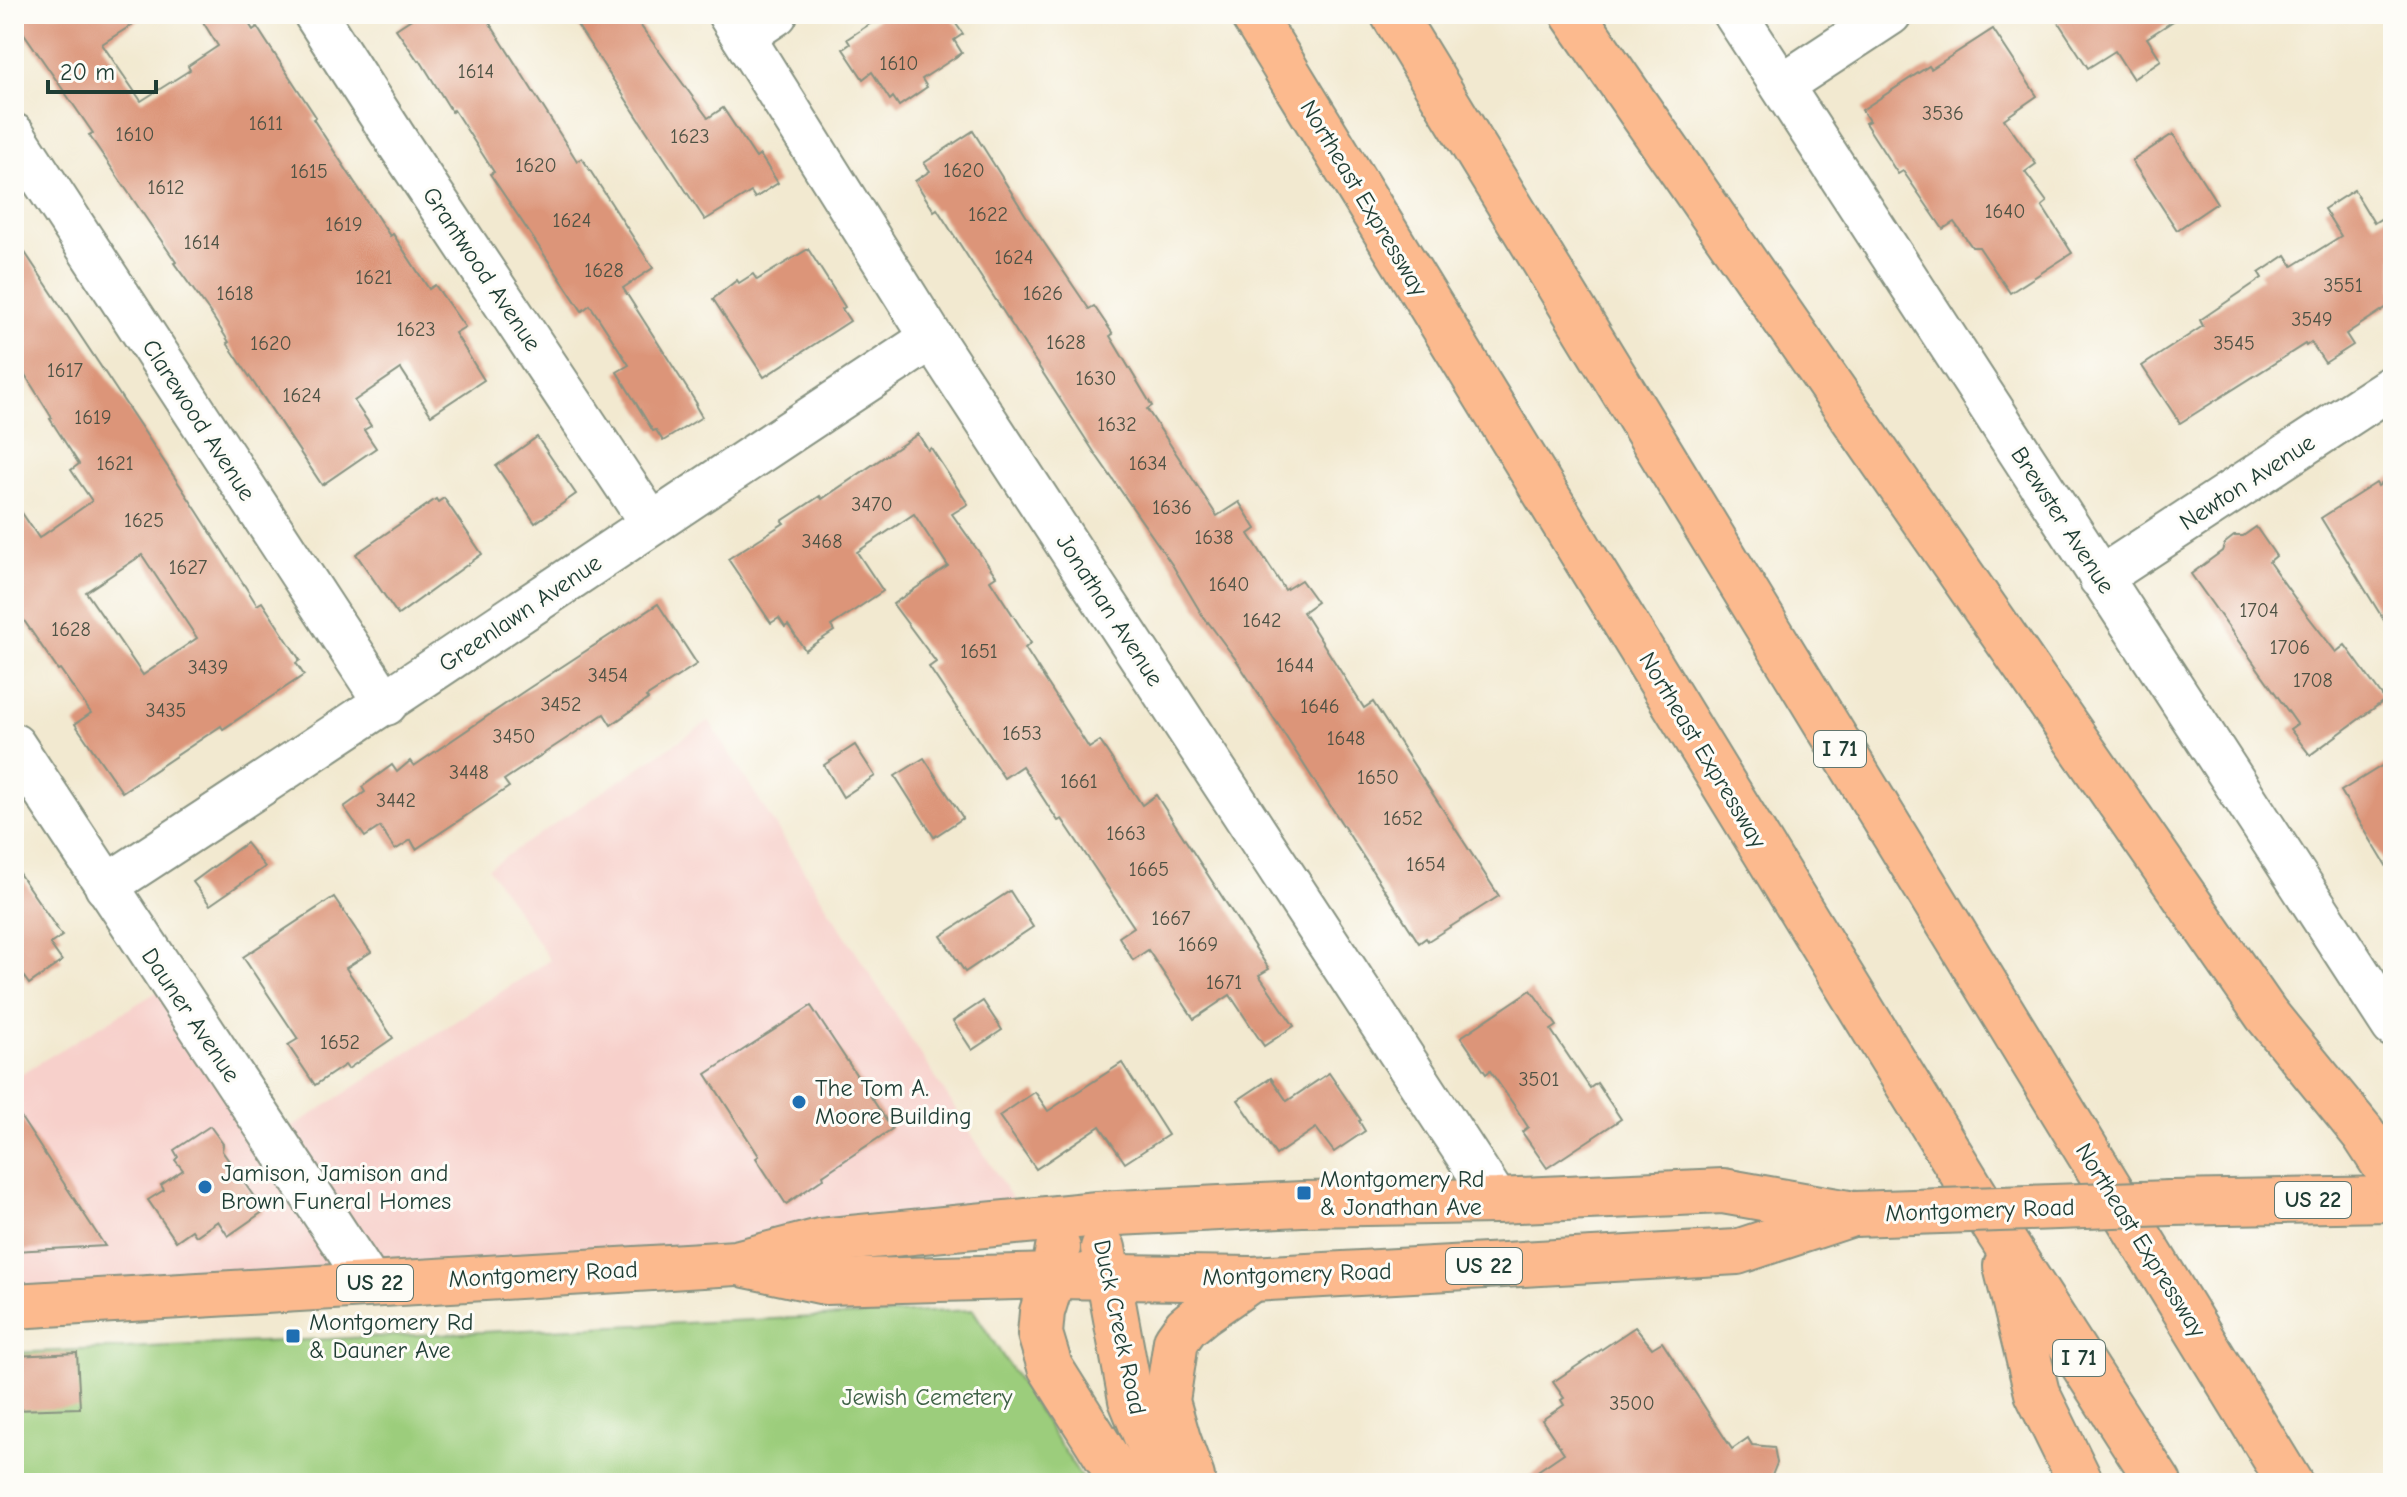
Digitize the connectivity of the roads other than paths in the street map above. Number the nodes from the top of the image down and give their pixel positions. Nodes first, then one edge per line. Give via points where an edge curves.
1 (315, 14) edge
2 (1252, 14) edge
3 (1393, 14) edge
4 (1573, 14) edge
5 (1735, 14) edge
6 (1890, 14) edge
7 (749, 21) edge
8 (1782, 85) junction
9 (14, 135) edge
10 (932, 338) junction
11 (2393, 386) edge
12 (651, 523) junction
13 (2100, 578) junction
14 (386, 704) junction
15 (14, 745) edge
16 (106, 886) junction
17 (2393, 1026) edge
18 (2393, 1179) edge
19 (2393, 1199) edge
20 (1497, 1201) junction
21 (1854, 1214) junction
22 (1080, 1216) junction
23 (1998, 1232) junction
24 (736, 1263) junction
25 (1053, 1276) junction
26 (1107, 1276) junction
27 (1252, 1279) junction
28 (370, 1284) junction
29 (14, 1306) edge
30 (1123, 1483) edge
31 (1165, 1483) edge
32 (1195, 1483) edge
33 (2081, 1483) edge
34 (2159, 1483) edge
35 (2290, 1483) edge

1 - 12 street, Grantwood Avenue
2 - 23 main road, Northeast Expressway / I 71
3 - 35 main road, Northeast Expressway / I 71
4 - 18 main road via 2266,1014 2363,1133
5 - 8 street, Brewster Avenue
6 - 8 street
7 - 10 street, Jonathan Avenue
8 - 13 street, Brewster Avenue
9 - 14 street, Clarewood Avenue
10 - 12 street, Greenlawn Avenue
10 - 20 street, Jonathan Avenue
11 - 13 street, Newton Avenue
12 - 14 street, Greenlawn Avenue
13 - 17 street, Brewster Avenue
14 - 16 street, Greenlawn Avenue
15 - 16 street, Dauner Avenue
16 - 28 street, Dauner Avenue
19 - 21 main road, Montgomery Road / US 22, bridge
20 - 21 main road, Montgomery Road / US 22 via 1723,1191
20 - 22 main road, Montgomery Road / US 22 via 1302,1204
21 - 27 main road, Montgomery Road / US 22 via 1737,1252
22 - 24 main road, Montgomery Road / US 22 via 820,1241
22 - 25 main road, Duck Creek Road
22 - 26 main road, Duck Creek Road
23 - 33 main road via 2037,1393
23 - 34 main road, Northeast Expressway / I 71
24 - 25 main road, Montgomery Road / US 22 via 825,1282
24 - 28 main road, Montgomery Road / US 22
25 - 26 main road, Montgomery Road / US 22
25 - 30 main road, Duck Creek Road via 1040,1334 1050,1367
26 - 27 main road, Montgomery Road / US 22
26 - 31 main road, Duck Creek Road via 1131,1400
27 - 32 main road via 1186,1327 1172,1354 1167,1401
28 - 29 main road, Montgomery Road / US 22

